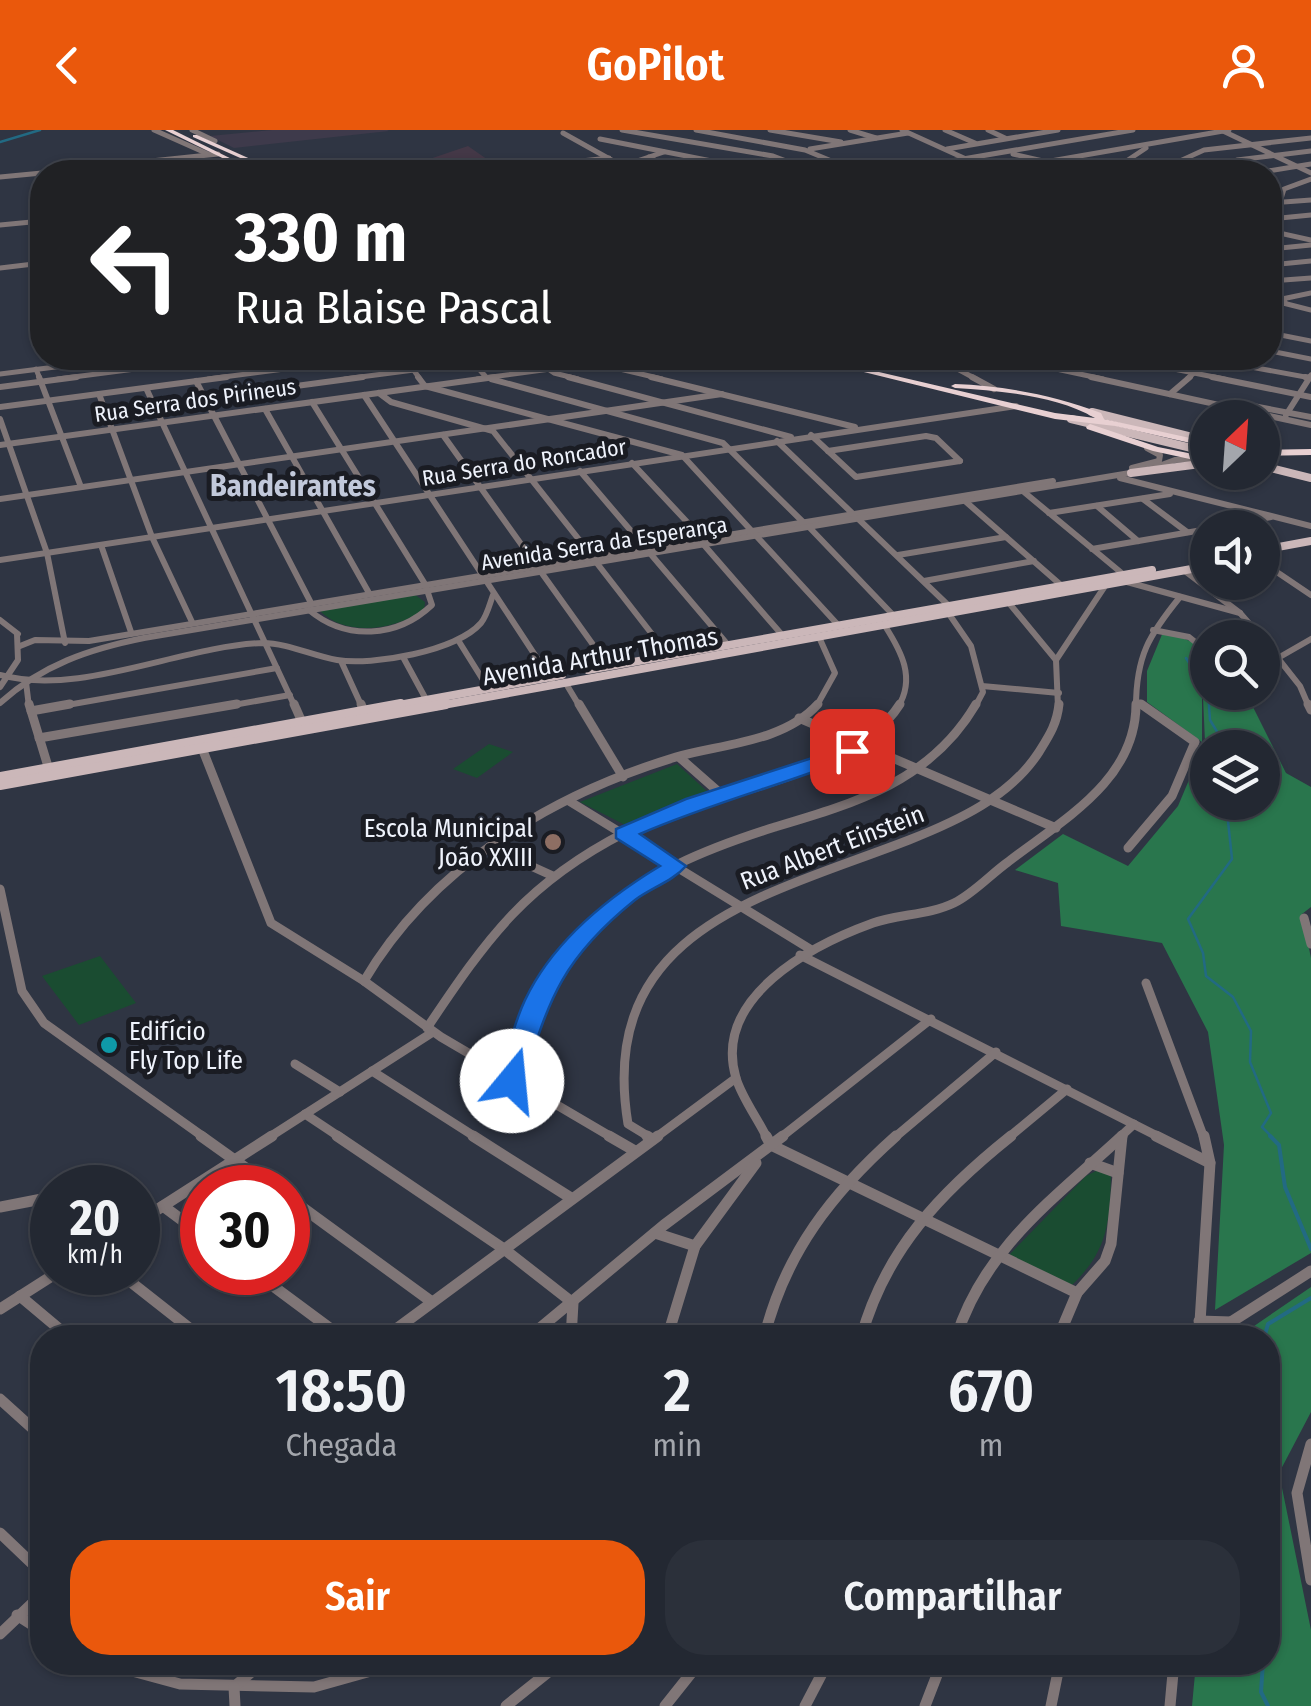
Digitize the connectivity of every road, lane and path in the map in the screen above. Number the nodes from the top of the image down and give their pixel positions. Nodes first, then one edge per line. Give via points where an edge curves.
1 (154, 130) edge
2 (168, 130) edge
3 (181, 130) edge
4 (572, 130) edge
5 (622, 130) edge
6 (696, 130) edge
7 (770, 130) edge
8 (850, 130) edge
9 (902, 130) edge
10 (945, 130) edge
11 (988, 130) edge
12 (1030, 130) edge
13 (1058, 130) edge
14 (1070, 130) edge
15 (1133, 130) edge
16 (1224, 130) edge
17 (562, 132) edge
18 (911, 132) edge
19 (192, 133) edge
20 (1038, 133) junction
21 (878, 138) junction
22 (1088, 138) junction
23 (1311, 138) edge
24 (1008, 139) junction
25 (600, 140) junction
26 (1247, 142) junction
27 (848, 143) junction
28 (977, 144) junction
29 (586, 145) junction
30 (1148, 146) junction
31 (944, 149) junction
32 (805, 150) junction
33 (666, 151) junction
34 (1311, 151) edge
35 (1005, 152) junction
36 (1270, 153) junction
37 (214, 154) junction
38 (648, 157) junction
39 (698, 157) junction
40 (609, 158) joint
41 (598, 159) junction
42 (966, 159) junction
43 (160, 160) edge
44 (228, 160) edge
45 (240, 160) edge
46 (243, 160) edge
47 (589, 160) edge
48 (641, 160) edge
49 (654, 160) edge
50 (702, 160) edge
51 (712, 160) edge
52 (784, 160) edge
53 (829, 160) edge
54 (960, 160) edge
55 (970, 160) edge
56 (1037, 160) edge
57 (1058, 160) edge
58 (1128, 160) edge
59 (1178, 160) edge
60 (1246, 160) edge
61 (1311, 164) edge
62 (1295, 166) junction
63 (1282, 168) edge
64 (30, 175) edge
65 (1311, 176) edge
66 (0, 178) edge
67 (1282, 196) edge
68 (1311, 200) edge
69 (1282, 202) edge
70 (1311, 215) edge
71 (1282, 218) edge
72 (1285, 218) junction
73 (30, 222) edge
74 (1311, 224) edge
75 (0, 226) edge
76 (1282, 234) edge
77 (1311, 243) edge
78 (1282, 247) edge
79 (1311, 261) edge
80 (1282, 263) edge
81 (30, 264) edge
82 (0, 268) edge
83 (1311, 278) edge
84 (1282, 281) edge
85 (1311, 294) edge
86 (1282, 300) edge
87 (1282, 303) edge
88 (1311, 310) edge
89 (1282, 335) edge
90 (1311, 341) edge
91 (1282, 354) edge
92 (1311, 359) edge
93 (30, 370) edge
94 (36, 370) edge
95 (133, 370) edge
96 (227, 370) edge
97 (278, 370) edge
98 (287, 370) edge
99 (414, 370) joint
100 (480, 370) edge
101 (544, 370) joint
102 (624, 370) edge
103 (865, 370) edge
104 (884, 370) edge
105 (953, 370) edge
106 (1065, 370) edge
107 (1082, 370) edge
108 (1174, 370) edge
109 (1197, 370) edge
110 (1272, 370) edge
111 (0, 374) edge
112 (1193, 374) junction
113 (230, 376) junction
114 (1310, 377) edge
115 (487, 378) junction
116 (196, 381) junction
117 (42, 382) junction
118 (972, 384) junction
119 (296, 386) junction
120 (426, 386) junction
121 (953, 386) junction
122 (0, 387) edge
123 (146, 388) junction
124 (1172, 392) junction
125 (379, 393) junction
126 (99, 394) junction
127 (722, 394) junction
128 (1298, 394) junction
129 (364, 395) junction
130 (1311, 397) edge
131 (992, 398) junction
132 (386, 400) junction
133 (49, 401) junction
134 (309, 402) junction
135 (666, 402) junction
136 (370, 404) junction
137 (0, 407) edge
138 (265, 408) junction
139 (608, 411) junction
140 (1089, 412) junction
141 (214, 416) junction
142 (1055, 416) junction
143 (1285, 416) junction
144 (1310, 416) edge
145 (0, 420) edge
146 (550, 420) junction
147 (1101, 421) junction
148 (163, 422) junction
149 (1311, 425) edge
150 (489, 428) junction
151 (113, 429) junction
152 (861, 429) junction
153 (443, 435) junction
154 (811, 435) junction
155 (60, 436) junction
156 (794, 438) junction
157 (777, 441) junction
158 (393, 442) junction
159 (1190, 442) edge
160 (1190, 443) edge
161 (1190, 443) edge
162 (9, 444) junction
163 (1140, 444) junction
164 (0, 445) edge
165 (731, 448) junction
166 (344, 449) junction
167 (828, 451) junction
168 (1311, 455) edge
169 (682, 456) junction
170 (293, 457) junction
171 (1190, 457) edge
172 (1190, 459) edge
173 (1280, 462) edge
174 (632, 463) junction
175 (240, 464) junction
176 (1190, 465) edge
177 (1280, 466) edge
178 (1280, 466) edge
179 (1280, 467) edge
180 (1300, 470) junction
181 (580, 471) junction
182 (188, 472) junction
183 (1127, 474) junction
184 (1311, 475) edge
185 (1112, 476) junction
186 (532, 479) junction
187 (131, 480) junction
188 (82, 487) junction
189 (479, 487) junction
190 (1024, 492) junction
191 (1177, 492) junction
192 (28, 495) junction
193 (428, 495) junction
194 (0, 499) edge
195 (962, 499) junction
196 (1142, 499) junction
197 (1216, 500) junction
198 (376, 502) junction
199 (1096, 506) junction
200 (321, 510) junction
201 (1250, 510) edge
202 (1050, 513) junction
203 (857, 516) junction
204 (268, 518) junction
205 (1280, 518) edge
206 (806, 524) junction
207 (1311, 524) edge
208 (213, 528) junction
209 (1187, 532) junction
210 (1190, 532) edge
211 (752, 533) junction
212 (152, 537) junction
213 (1006, 537) junction
214 (702, 541) junction
215 (1138, 541) junction
216 (102, 544) junction
217 (1311, 544) edge
218 (1091, 549) junction
219 (647, 550) junction
220 (1280, 552) edge
221 (46, 553) junction
222 (898, 555) junction
223 (594, 559) junction
224 (0, 560) edge
225 (1034, 562) junction
226 (1190, 566) edge
227 (537, 568) junction
228 (1190, 569) edge
229 (1280, 570) edge
230 (1162, 571) junction
231 (1185, 571) junction
232 (1190, 575) edge
233 (483, 578) junction
234 (1125, 578) junction
235 (1141, 579) junction
236 (924, 581) junction
237 (1107, 582) junction
238 (1062, 586) junction
239 (426, 587) junction
240 (1150, 587) junction
241 (1086, 589) junction
242 (370, 592) junction
243 (493, 594) junction
244 (1311, 595) edge
245 (1099, 596) junction
246 (1180, 597) junction
247 (1222, 600) joint
248 (1009, 603) junction
249 (309, 605) junction
250 (973, 605) junction
251 (1209, 605) junction
252 (949, 610) junction
253 (505, 611) junction
254 (487, 612) junction
255 (1240, 613) junction
256 (253, 615) junction
257 (894, 616) junction
258 (0, 620) edge
259 (1246, 620) edge
260 (192, 622) junction
261 (868, 624) junction
262 (839, 626) junction
263 (885, 626) junction
264 (1153, 630) junction
265 (9, 631) edge
266 (131, 632) junction
267 (782, 636) junction
268 (819, 637) junction
269 (1190, 637) edge
270 (34, 640) junction
271 (458, 640) junction
272 (1311, 640) edge
273 (66, 643) junction
274 (265, 643) junction
275 (91, 644) junction
276 (755, 644) junction
277 (20, 646) junction
278 (728, 646) junction
279 (286, 649) junction
280 (270, 656) junction
281 (670, 656) junction
282 (403, 657) junction
283 (1280, 657) edge
284 (1056, 660) junction
285 (341, 661) junction
286 (1280, 661) edge
287 (609, 667) junction
288 (278, 668) junction
289 (34, 673) junction
290 (4, 676) edge
291 (45, 680) junction
292 (24, 681) junction
293 (551, 681) junction
294 (565, 682) junction
295 (982, 686) junction
296 (0, 687) edge
297 (488, 688) junction
298 (26, 693) junction
299 (1058, 694) junction
300 (290, 695) junction
301 (3, 700) edge
302 (1136, 701) junction
303 (428, 704) junction
304 (1311, 708) edge
305 (31, 711) junction
306 (364, 711) junction
307 (799, 718) junction
308 (302, 722) junction
309 (39, 738) junction
310 (201, 744) junction
311 (860, 745) junction
312 (679, 756) junction
313 (922, 771) junction
314 (49, 772) junction
315 (623, 776) junction
316 (0, 777) edge
317 (0, 785) edge
318 (721, 794) junction
319 (569, 800) junction
320 (990, 800) junction
321 (1056, 828) junction
322 (623, 833) junction
323 (488, 846) junction
324 (1128, 848) dead end
325 (675, 866) junction
326 (553, 876) junction
327 (0, 889) edge
328 (736, 905) junction
329 (1304, 918) dead end
330 (1311, 944) edge
331 (805, 952) junction
332 (364, 981) junction
333 (1146, 983) dead end
334 (931, 1018) junction
335 (430, 1030) junction
336 (996, 1052) junction
337 (295, 1064) dead end
338 (372, 1072) junction
339 (736, 1078) junction
340 (512, 1081) junction
341 (1067, 1089) junction
342 (340, 1092) junction
343 (305, 1114) junction
344 (628, 1124) junction
345 (1134, 1124) junction
346 (610, 1135) junction
347 (1122, 1135) junction
348 (652, 1139) junction
349 (771, 1145) junction
350 (635, 1151) junction
351 (234, 1159) junction
352 (1090, 1162) junction
353 (1210, 1163) junction
354 (242, 1165) edge
355 (1118, 1173) junction
356 (845, 1180) junction
357 (723, 1191) junction
358 (571, 1198) junction
359 (30, 1202) edge
360 (163, 1206) junction
361 (0, 1208) edge
362 (160, 1208) edge
363 (310, 1214) edge
364 (920, 1217) junction
365 (180, 1219) edge
366 (655, 1233) junction
367 (695, 1246) junction
368 (504, 1249) junction
369 (998, 1254) junction
370 (1311, 1271) edge
371 (30, 1290) edge
372 (1077, 1293) junction
373 (147, 1295) edge
374 (285, 1295) edge
375 (20, 1296) junction
376 (432, 1302) junction
377 (573, 1303) junction
378 (1, 1308) edge
379 (1199, 1321) junction
380 (1234, 1322) junction
381 (55, 1325) edge
382 (185, 1325) edge
383 (325, 1325) edge
384 (401, 1325) edge
385 (545, 1325) edge
386 (572, 1325) edge
387 (671, 1325) edge
388 (768, 1325) edge
389 (863, 1325) edge
390 (960, 1325) edge
391 (1063, 1325) edge
392 (1200, 1325) edge
393 (1228, 1325) edge
394 (0, 1399) edge
395 (30, 1425) edge
396 (1311, 1444) edge
397 (0, 1533) edge
398 (30, 1562) edge
399 (1311, 1580) edge
400 (30, 1604) edge
401 (17, 1615) junction
402 (30, 1623) edge
403 (0, 1634) edge
404 (147, 1675) edge
405 (247, 1675) edge
406 (357, 1675) edge
407 (545, 1675) edge
408 (690, 1675) edge
409 (821, 1675) edge
410 (937, 1675) edge
411 (1057, 1675) edge
412 (1173, 1675) edge
413 (234, 1686) junction
414 (235, 1706) edge
415 (506, 1706) edge
416 (665, 1706) edge
417 (805, 1706) edge
418 (925, 1706) edge
419 (1051, 1706) edge
420 (1170, 1706) edge

1 - 37 street
2 - 37 highway
3 - 19 highway
4 - 17 street
5 - 25 street
5 - 52 street
6 - 32 street
7 - 27 street
8 - 21 street
9 - 18 street
10 - 28 street
11 - 24 street
12 - 20 street
13 - 20 street
14 - 22 street
15 - 22 street
16 - 26 street
16 - 30 street
17 - 29 street
17 - 41 street
18 - 21 street
18 - 31 street
19 - 45 highway
19 - 46 highway
20 - 24 street
21 - 27 street
22 - 35 street
23 - 26 street
24 - 28 street
25 - 29 street
25 - 33 street
26 - 36 street
26 - 59 street
27 - 32 street
28 - 31 street
29 - 40 street
30 - 57 street
30 - 58 street
31 - 42 street
32 - 53 street
33 - 38 street
33 - 39 street
34 - 36 street
35 - 42 street
35 - 56 street
36 - 60 street
36 - 62 street
37 - 43 street
37 - 44 highway
38 - 48 street
38 - 49 street
39 - 50 street
39 - 51 street
40 - 41 street
41 - 47 street
42 - 54 street
42 - 55 street
61 - 62 street
62 - 63 street
62 - 65 street
64 - 66 street
65 - 67 street
68 - 69 street
70 - 72 street
71 - 72 street
72 - 74 street
73 - 75 street
76 - 77 street
77 - 78 street
79 - 80 street
81 - 82 street
83 - 84 street
85 - 86 street
87 - 88 street
89 - 90 street
91 - 92 street
93 - 111 street
94 - 117 street
95 - 117 street
96 - 113 street
97 - 113 street
98 - 119 street
99 - 119 street
99 - 120 street
100 - 115 street
101 - 115 street, Rua Serra dos Pirineus
101 - 135 street
102 - 127 street
103 - 131 highway
104 - 121 highway
105 - 118 street
106 - 124 street
107 - 124 street
108 - 112 street
109 - 112 street
110 - 114 street
112 - 124 street
112 - 128 street
113 - 116 street
114 - 128 street
115 - 120 street, Rua Serra dos Pirineus
115 - 139 street
116 - 123 street
116 - 141 street
117 - 122 street
117 - 133 street
118 - 121 highway
118 - 131 highway
119 - 134 street
120 - 125 street, Rua Serra dos Pirineus
120 - 146 street
121 - 131 highway
123 - 126 street
123 - 148 street
124 - 143 street
125 - 129 street, Rua Serra dos Pirineus
125 - 132 street
126 - 133 street
126 - 151 street
127 - 135 street
127 - 152 street
128 - 130 street
128 - 143 street
129 - 134 street, Rua Serra dos Pirineus
129 - 136 street
131 - 140 highway
131 - 142 highway
131 - 147 highway
131 - 152 street, Rua Serra do Roncador
132 - 136 street
132 - 150 street
133 - 137 street
133 - 155 street
134 - 138 street, Rua Serra dos Pirineus
134 - 166 street
135 - 139 street
135 - 156 street
136 - 158 street
138 - 141 street, Rua Serra dos Pirineus
138 - 170 street
139 - 146 street
139 - 165 street
140 - 147 highway
140 - 159 main road
141 - 148 street, Rua Serra dos Pirineus
141 - 175 street
142 - 147 highway
142 - 161 main road
142 - 163 highway
143 - 144 street
143 - 149 street
145 - 162 street
146 - 150 street
146 - 169 street
147 - 160 highway
148 - 151 street, Rua Serra dos Pirineus
148 - 182 street
150 - 153 street
150 - 186 street
151 - 155 street, Rua Serra dos Pirineus
151 - 187 street
152 - 154 street, Rua Serra do Roncador
153 - 158 street
153 - 189 street
154 - 156 street, Rua Serra do Roncador
154 - 167 street
155 - 162 street, Rua Serra dos Pirineus
155 - 188 street
156 - 157 street, Rua Serra do Roncador
157 - 165 street, Rua Serra do Roncador
157 - 203 street
158 - 166 street
158 - 193 street
162 - 164 street, Rua Serra dos Pirineus
162 - 192 street
163 - 171 highway
163 - 195 street, Avenida Serra da Esperança via 1160,461
165 - 169 street, Rua Serra do Roncador
165 - 206 street
166 - 170 street
166 - 198 street
167 - 167 street via 856,477 960,461 926,436
168 - 173 highway
169 - 174 street, Rua Serra do Roncador
169 - 211 street
170 - 175 street
170 - 200 street
172 - 183 street, Avenida Serra da Esperança
174 - 181 street, Rua Serra do Roncador
174 - 214 street
175 - 182 street
175 - 204 street
176 - 183 main road
177 - 180 main road
178 - 180 main road
179 - 184 main road
180 - 184 main road
181 - 186 street, Rua Serra do Roncador
181 - 219 street
182 - 187 street
182 - 208 street
183 - 185 street, Avenida Serra da Esperança
183 - 197 street
185 - 190 street, Avenida Serra da Esperança
185 - 191 street
186 - 189 street, Rua Serra do Roncador
186 - 223 street
187 - 188 street
187 - 212 street
188 - 192 street
189 - 193 street, Rua Serra do Roncador
189 - 227 street
190 - 195 street, Avenida Serra da Esperança
190 - 202 street
191 - 196 street
191 - 197 street
192 - 194 street
192 - 221 street
193 - 198 street, Rua Serra do Roncador
193 - 233 street
195 - 203 street, Avenida Serra da Esperança
195 - 213 street
196 - 199 street
196 - 209 street
197 - 201 street
197 - 207 street
198 - 200 street, Rua Serra do Roncador
198 - 239 street
199 - 202 street
199 - 215 street
200 - 204 street, Rua Serra do Roncador
200 - 242 street
202 - 218 street
203 - 206 street, Avenida Serra da Esperança
203 - 222 street
204 - 208 street, Rua Serra do Roncador
204 - 249 street
205 - 207 street
206 - 211 street, Avenida Serra da Esperança
206 - 257 street
208 - 212 street, Rua Serra do Roncador
208 - 256 street
209 - 210 street
209 - 215 street
211 - 214 street, Avenida Serra da Esperança
211 - 262 street
212 - 216 street, Rua Serra do Roncador
212 - 260 street
213 - 222 street
213 - 225 street
214 - 219 street, Avenida Serra da Esperança
214 - 267 street
215 - 218 street
216 - 221 street, Rua Serra do Roncador
216 - 266 street
217 - 220 main road
218 - 234 street
219 - 223 street, Avenida Serra da Esperança
219 - 278 street
221 - 224 street, Rua Serra do Roncador
221 - 273 street
222 - 236 street
223 - 227 street, Avenida Serra da Esperança
223 - 281 street
225 - 236 street
225 - 238 street
226 - 230 main road, Avenida Arthur Thomas
227 - 233 street, Avenida Serra da Esperança
227 - 287 street
228 - 231 main road, Avenida Arthur Thomas
229 - 244 street
230 - 231 main road, Avenida Arthur Thomas
230 - 234 main road, Avenida Arthur Thomas
230 - 235 main road, Avenida Arthur Thomas
231 - 232 street
233 - 239 street, Avenida Serra da Esperança
233 - 243 street
234 - 235 main road, Avenida Arthur Thomas
234 - 237 main road, Avenida Arthur Thomas
234 - 240 street
235 - 240 street
236 - 252 street
237 - 238 main road, Avenida Arthur Thomas
237 - 241 main road, Avenida Arthur Thomas
237 - 245 street
238 - 250 main road, Avenida Arthur Thomas
239 - 242 street, Avenida Serra da Esperança
239 - 249 street, Avenida Serra da Esperança
239 - 249 street via 432,605 427,612 382,630 336,627
240 - 246 street
241 - 245 main road
241 - 248 main road, Avenida Arthur Thomas
242 - 249 street, Avenida Serra da Esperança
243 - 253 street
243 - 254 street
245 - 284 street
246 - 251 street
246 - 264 street
247 - 251 street
247 - 255 street
248 - 250 main road, Avenida Arthur Thomas
248 - 284 street
249 - 256 street, Avenida Serra da Esperança
250 - 252 main road, Avenida Arthur Thomas
251 - 255 street
252 - 257 main road, Avenida Arthur Thomas
252 - 263 main road, Avenida Arthur Thomas
252 - 295 street via 971,646
253 - 254 street
253 - 293 street
254 - 271 street
255 - 259 street
256 - 260 street, Avenida Serra da Esperança
256 - 274 street
256 - 275 street, Avenida Serra da Esperança
257 - 261 main road, Avenida Arthur Thomas
258 - 265 street
260 - 266 street, Avenida Serra da Esperança
261 - 262 main road, Avenida Arthur Thomas
261 - 263 main road, Avenida Arthur Thomas
261 - 268 main road, Avenida Arthur Thomas
262 - 267 main road, Avenida Arthur Thomas
263 - 311 street via 906,666 906,687 898,710
264 - 269 street
264 - 302 street via 1136,669
265 - 270 street, Avenida Serra da Esperança
265 - 277 street
266 - 275 street, Avenida Serra da Esperança
267 - 276 main road, Avenida Arthur Thomas
268 - 276 main road, Avenida Arthur Thomas
268 - 307 street via 832,658 833,684
270 - 273 street, Avenida Serra da Esperança
270 - 277 street, Avenida Serra da Esperança
271 - 282 street
271 - 297 street
272 - 283 street
273 - 275 street, Avenida Serra da Esperança
274 - 279 street
274 - 280 street
274 - 291 street
275 - 289 street, Avenida Serra da Esperança
276 - 278 main road, Avenida Arthur Thomas
276 - 294 main road, Avenida Arthur Thomas
277 - 290 street
278 - 281 main road, Avenida Arthur Thomas
279 - 280 street
279 - 285 street
280 - 288 street
281 - 287 main road, Avenida Arthur Thomas
282 - 285 street
282 - 303 street
284 - 299 street, Rua Albert Einstein
285 - 306 street
286 - 304 street
287 - 293 main road, Avenida Arthur Thomas
288 - 300 street
288 - 305 street
289 - 291 street
289 - 292 street, Avenida Serra da Esperança
290 - 292 street
290 - 296 street
291 - 292 street
292 - 298 street
292 - 301 street
293 - 294 main road, Avenida Arthur Thomas
293 - 297 main road, Avenida Arthur Thomas
293 - 303 main road, Avenida Arthur Thomas
294 - 315 street
295 - 299 street
295 - 313 street via 971,718
297 - 303 main road, Avenida Arthur Thomas
298 - 301 street
298 - 305 street
299 - 320 street, Rua Albert Einstein via 1047,744
300 - 308 street
300 - 309 street
302 - 321 street via 1125,756 1098,794
302 - 324 street via 1195,742 1172,796
303 - 306 main road, Avenida Arthur Thomas
303 - 310 main road, Avenida Arthur Thomas
305 - 309 street
306 - 308 main road, Avenida Arthur Thomas
307 - 311 street
307 - 312 street via 766,734
308 - 310 main road, Avenida Arthur Thomas
309 - 314 street
310 - 314 main road, Avenida Arthur Thomas
310 - 332 street via 271,923
311 - 313 street
311 - 318 street via 809,769
312 - 315 street
312 - 318 street
313 - 320 street
313 - 325 street via 837,811 738,839
314 - 316 main road, Avenida Arthur Thomas
314 - 317 main road, Avenida Arthur Thomas
315 - 319 street
318 - 322 street
319 - 322 street
319 - 323 street
320 - 321 street
320 - 328 street, Rua Albert Einstein via 917,839
321 - 331 street via 954,903 875,922
322 - 325 street
322 - 326 street
323 - 326 street
323 - 332 street via 399,926
325 - 328 street
325 - 340 street via 627,895 558,964 536,1001
326 - 335 street via 495,928
327 - 351 street via 22,991 44,1023
328 - 331 street
328 - 344 street, Rua Albert Einstein via 684,940 631,1011 621,1040
329 - 330 street
331 - 334 street
331 - 339 street via 772,978 742,1016 732,1043
332 - 335 street
333 - 353 street
334 - 336 street
334 - 349 street
335 - 338 street
335 - 340 street
336 - 341 street
336 - 356 street
337 - 342 street
338 - 342 street
338 - 358 street
339 - 348 street
339 - 349 street
340 - 346 street
341 - 345 street
341 - 364 street
342 - 343 street
343 - 351 street
343 - 368 street
344 - 346 street
344 - 348 street
345 - 347 street
345 - 353 street
346 - 350 street
347 - 352 street
347 - 355 street
348 - 350 street
349 - 356 street
349 - 357 street
350 - 358 street
351 - 354 street
351 - 360 street
352 - 355 street
352 - 369 street
353 - 379 street
355 - 372 street via 1111,1244
356 - 364 street
356 - 388 street via 803,1232 783,1270
357 - 366 street
357 - 367 street
358 - 368 street
359 - 361 street
360 - 362 street
360 - 365 street
363 - 376 street
364 - 369 street
364 - 389 street via 904,1235
366 - 367 street
366 - 377 street
367 - 387 street
368 - 376 street
368 - 377 street
369 - 372 street
369 - 390 street via 972,1291
370 - 380 street
371 - 375 street
372 - 391 street
373 - 382 street
374 - 383 street
375 - 378 street
375 - 381 street
376 - 384 street
377 - 385 street
377 - 386 street
379 - 380 street
379 - 392 street
380 - 393 street
394 - 395 street
396 - 399 street via 1300,1460 1295,1491
397 - 398 street
400 - 401 street
401 - 402 street
401 - 403 street
404 - 413 street
405 - 413 street
406 - 413 street via 314,1687
407 - 415 street
408 - 416 street
409 - 417 street
410 - 418 street
411 - 419 street
412 - 420 street
413 - 414 street

